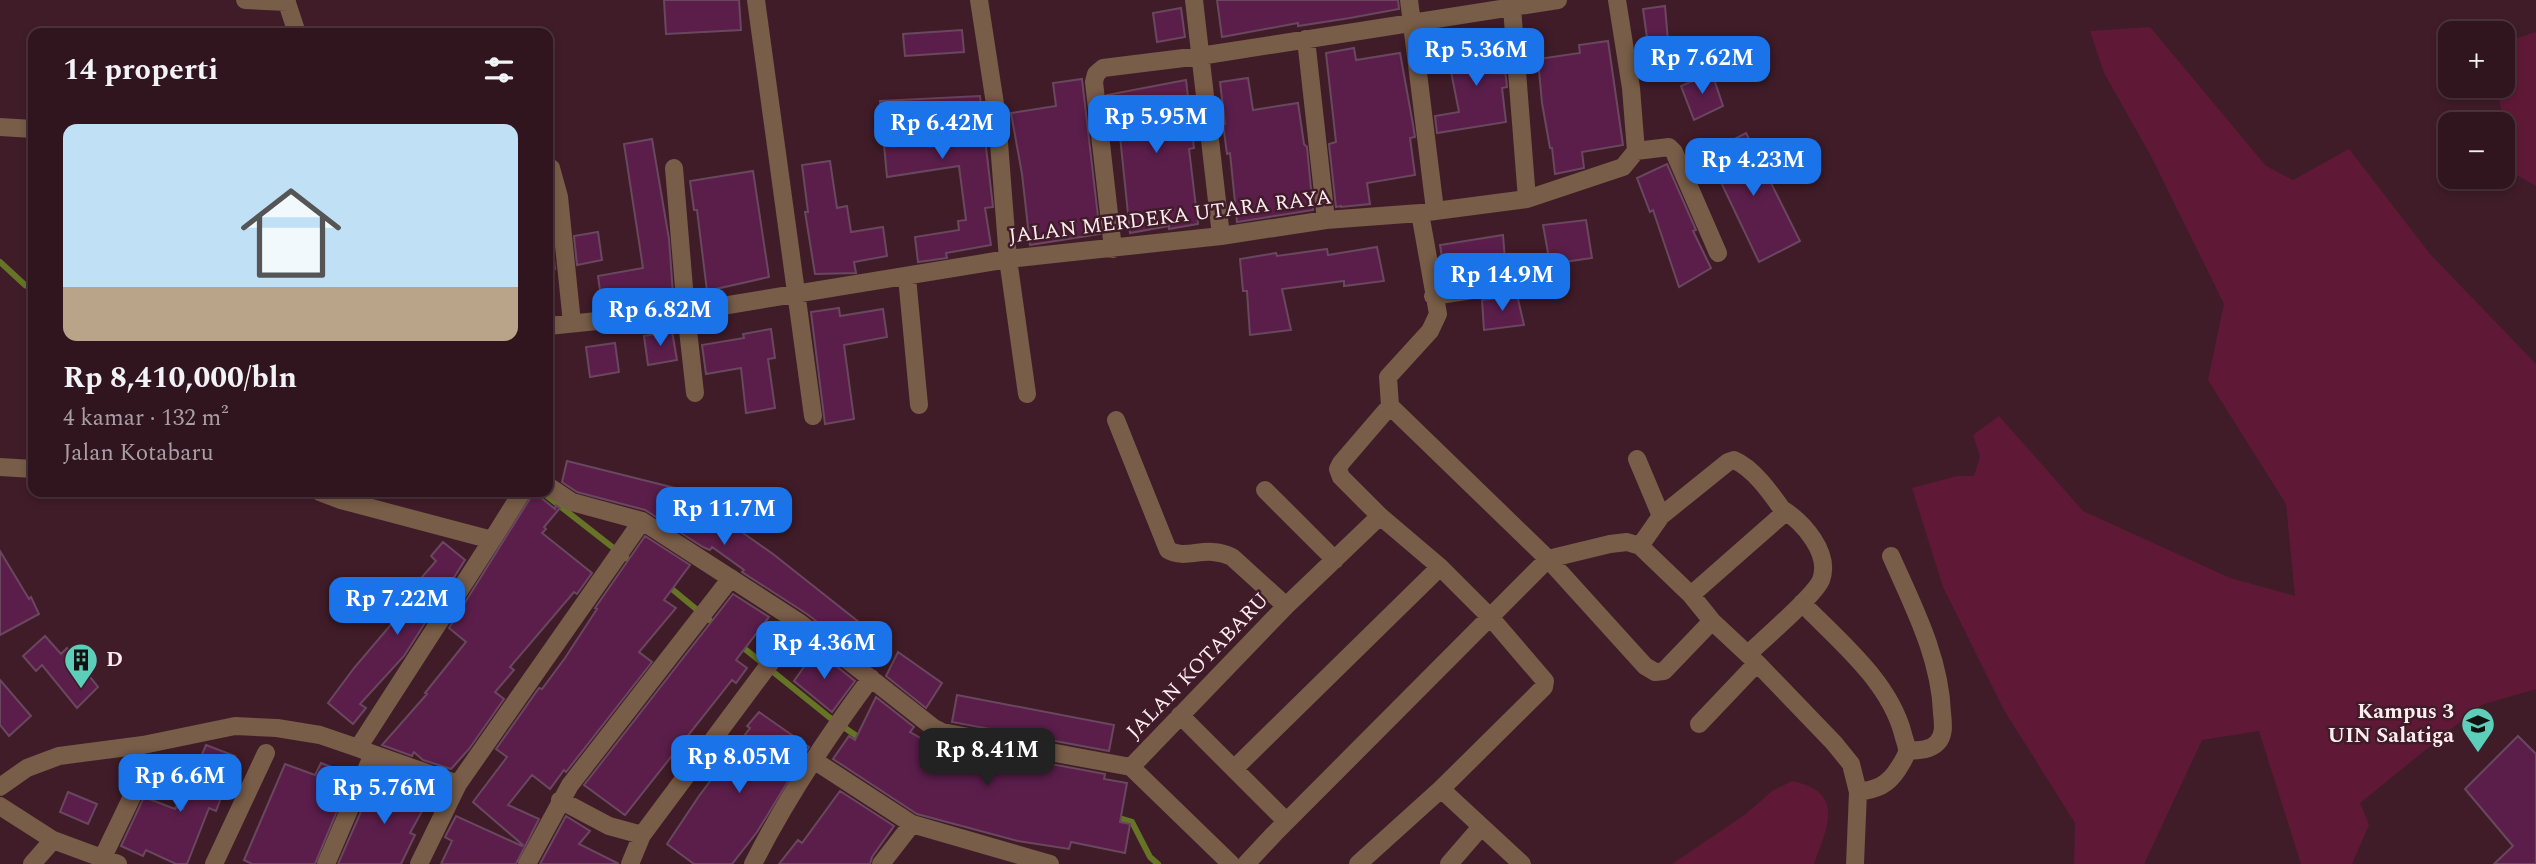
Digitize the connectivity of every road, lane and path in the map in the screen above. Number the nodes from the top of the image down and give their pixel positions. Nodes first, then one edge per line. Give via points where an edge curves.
1 (246, 0) edge
2 (756, 0) edge
3 (979, 0) edge
4 (1194, 0) edge
5 (1409, 0) edge
6 (1558, 0) edge
7 (1617, 0) edge
8 (286, 1) edge
9 (1512, 8) junction
10 (1411, 23) junction
11 (295, 28) edge
12 (1307, 39) junction
13 (1200, 56) junction
14 (0, 127) edge
15 (28, 129) edge
16 (1636, 151) junction
17 (674, 168) dead end
18 (553, 175) edge
19 (1527, 200) junction
20 (1427, 211) junction
21 (1326, 220) junction
22 (1222, 236) junction
23 (1113, 249) junction
24 (1718, 253) dead end
25 (1008, 259) junction
26 (907, 277) junction
27 (1538, 280) dead end
28 (796, 294) junction
29 (1433, 296) junction
30 (686, 312) junction
31 (572, 323) junction
32 (553, 325) edge
33 (695, 393) dead end
34 (1027, 394) dead end
35 (919, 405) dead end
36 (1390, 406) junction
37 (813, 416) dead end
38 (1116, 421) dead end
39 (1637, 459) dead end
40 (0, 467) edge
41 (28, 469) edge
42 (553, 489) edge
43 (1265, 490) dead end
44 (333, 497) edge
45 (519, 497) edge
46 (1782, 509) junction
47 (1381, 516) junction
48 (1661, 516) junction
49 (642, 521) junction
50 (492, 540) junction
51 (1640, 547) junction
52 (1891, 556) dead end
53 (1548, 559) junction
54 (1335, 560) junction
55 (1440, 566) junction
56 (731, 578) junction
57 (1691, 595) junction
58 (1802, 603) junction
59 (1286, 606) junction
60 (1491, 618) junction
61 (1712, 621) junction
62 (800, 623) junction
63 (1753, 658) junction
64 (871, 678) junction
65 (1180, 715) junction
66 (1699, 724) dead end
67 (366, 751) junction
68 (1907, 751) junction
69 (266, 753) dead end
70 (815, 761) junction
71 (1131, 767) junction
72 (1235, 768) junction
73 (139, 782) dead end
74 (458, 784) junction
75 (0, 787) edge
76 (1441, 789) junction
77 (1858, 792) junction
78 (561, 800) junction
79 (0, 806) edge
80 (1286, 821) junction
81 (912, 824) junction
82 (1481, 827) junction
83 (642, 835) junction
84 (53, 840) junction
85 (110, 860) edge
86 (32, 864) edge
87 (214, 864) edge
88 (326, 864) edge
89 (419, 864) edge
90 (527, 864) edge
91 (630, 864) edge
92 (753, 864) edge
93 (881, 864) edge
94 (1050, 864) edge
95 (1231, 864) edge
96 (1246, 864) edge
97 (1359, 864) edge
98 (1449, 864) edge
99 (1522, 864) edge
100 (1855, 864) edge

1 - 8 street
2 - 28 street
3 - 25 street via 997,117
4 - 13 street
5 - 10 street
6 - 9 street
7 - 16 street
8 - 11 street
9 - 10 street
9 - 19 street
10 - 12 street
10 - 20 street
12 - 13 street
12 - 21 street
13 - 22 street
13 - 23 street via 1103,68 1095,77
14 - 15 street
16 - 19 street, JALAN MERDEKA UTARA RAYA via 1623,166
16 - 24 street via 1669,147 1674,152
17 - 30 street
18 - 31 street
19 - 20 street, JALAN MERDEKA UTARA RAYA
20 - 21 street, JALAN MERDEKA UTARA RAYA
20 - 29 street
21 - 22 street, JALAN MERDEKA UTARA RAYA
22 - 23 street, JALAN MERDEKA UTARA RAYA
23 - 25 street, JALAN MERDEKA UTARA RAYA
25 - 26 street, JALAN MERDEKA UTARA RAYA
25 - 34 street
26 - 28 street, JALAN MERDEKA UTARA RAYA
26 - 35 street
27 - 29 street
28 - 30 street, JALAN MERDEKA UTARA RAYA
28 - 37 street
29 - 36 street via 1438,314 1434,325 1388,377
30 - 31 street, JALAN MERDEKA UTARA RAYA
30 - 33 street
31 - 32 street, JALAN MERDEKA UTARA RAYA
36 - 47 street via 1338,469
36 - 53 street
38 - 59 street via 1168,550 1182,555 1222,552
39 - 48 street
40 - 41 street
42 - 49 street, JALAN KOTABARU via 572,502
43 - 54 street
44 - 50 street
45 - 50 street
46 - 48 street via 1734,460
46 - 57 street via 1780,518
46 - 58 street via 1807,529 1823,569 1818,586
47 - 54 street, JALAN KOTABARU
47 - 55 street
48 - 51 street
49 - 56 street, JALAN KOTABARU
49 - 74 street
50 - 67 street
51 - 53 street via 1627,542 1610,544
51 - 57 street
52 - 68 street via 1922,624 1941,684 1943,734 1939,742 1930,749
53 - 60 street
53 - 61 street via 1655,672 1664,671
54 - 59 street, JALAN KOTABARU
55 - 60 street
55 - 72 street
56 - 62 street, JALAN KOTABARU
56 - 78 street
57 - 61 street
58 - 63 street
58 - 68 street via 1881,687 1899,717
59 - 65 street, JALAN KOTABARU
60 - 76 street via 1544,678 1545,685
60 - 80 street
61 - 63 street
62 - 64 street, JALAN KOTABARU
62 - 83 street
63 - 66 street
63 - 77 street via 1845,755
64 - 70 street
64 - 71 street, JALAN KOTABARU via 943,732
65 - 71 street, JALAN KOTABARU
65 - 72 street
67 - 74 street
67 - 75 street via 320,735 235,726 60,756 27,768
67 - 88 street
68 - 77 street via 1889,782
69 - 87 street
70 - 81 street
70 - 92 street
71 - 95 street
72 - 80 street
73 - 85 street
74 - 89 street
76 - 82 street
76 - 97 street
77 - 100 street
78 - 83 street via 609,826
78 - 90 street
79 - 84 street
80 - 96 street
81 - 93 street
81 - 94 street
82 - 98 street
82 - 99 street
83 - 91 street
84 - 85 street
84 - 86 street

